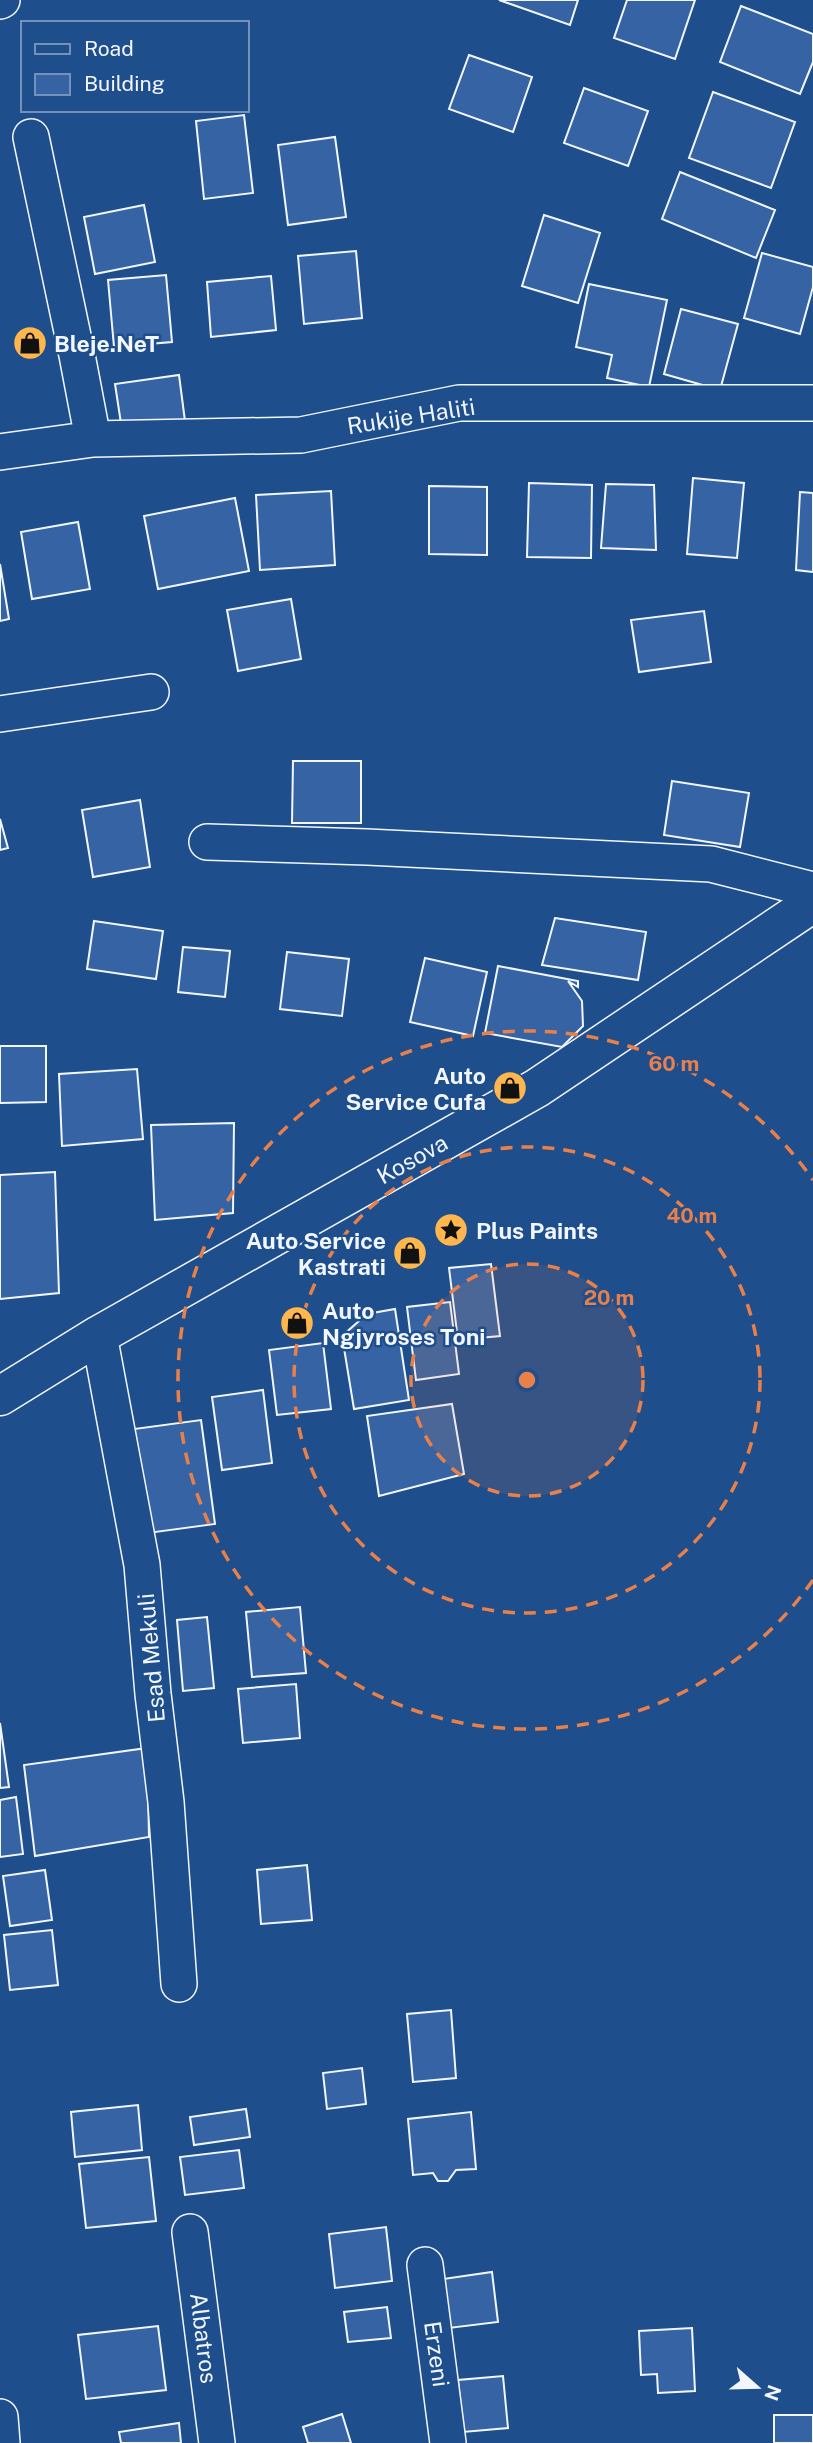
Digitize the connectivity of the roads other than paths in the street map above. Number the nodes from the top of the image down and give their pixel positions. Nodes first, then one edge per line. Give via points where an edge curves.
1 (31, 137) dead end
2 (813, 402) edge
3 (93, 439) junction
4 (0, 452) edge
5 (152, 692) dead end
6 (0, 714) edge
7 (207, 842) dead end
8 (813, 890) edge
9 (813, 903) edge
10 (99, 1335) junction
11 (0, 1396) edge
12 (179, 1984) dead end
13 (191, 2232) dead end
14 (425, 2265) dead end
15 (0, 2417) edge
16 (2, 2443) edge
17 (217, 2443) edge
18 (448, 2443) edge

1 - 3 street
2 - 3 street, Rukije Haliti via 459,403 301,435
3 - 4 street, Rukije Haliti
5 - 6 street
7 - 8 street via 711,864
9 - 10 street, Kosova via 537,1088
10 - 11 street, Kosova
10 - 12 street, Esad Mekuli via 142,1565
13 - 17 street, Albatros
14 - 18 street, Erzeni
15 - 16 street

